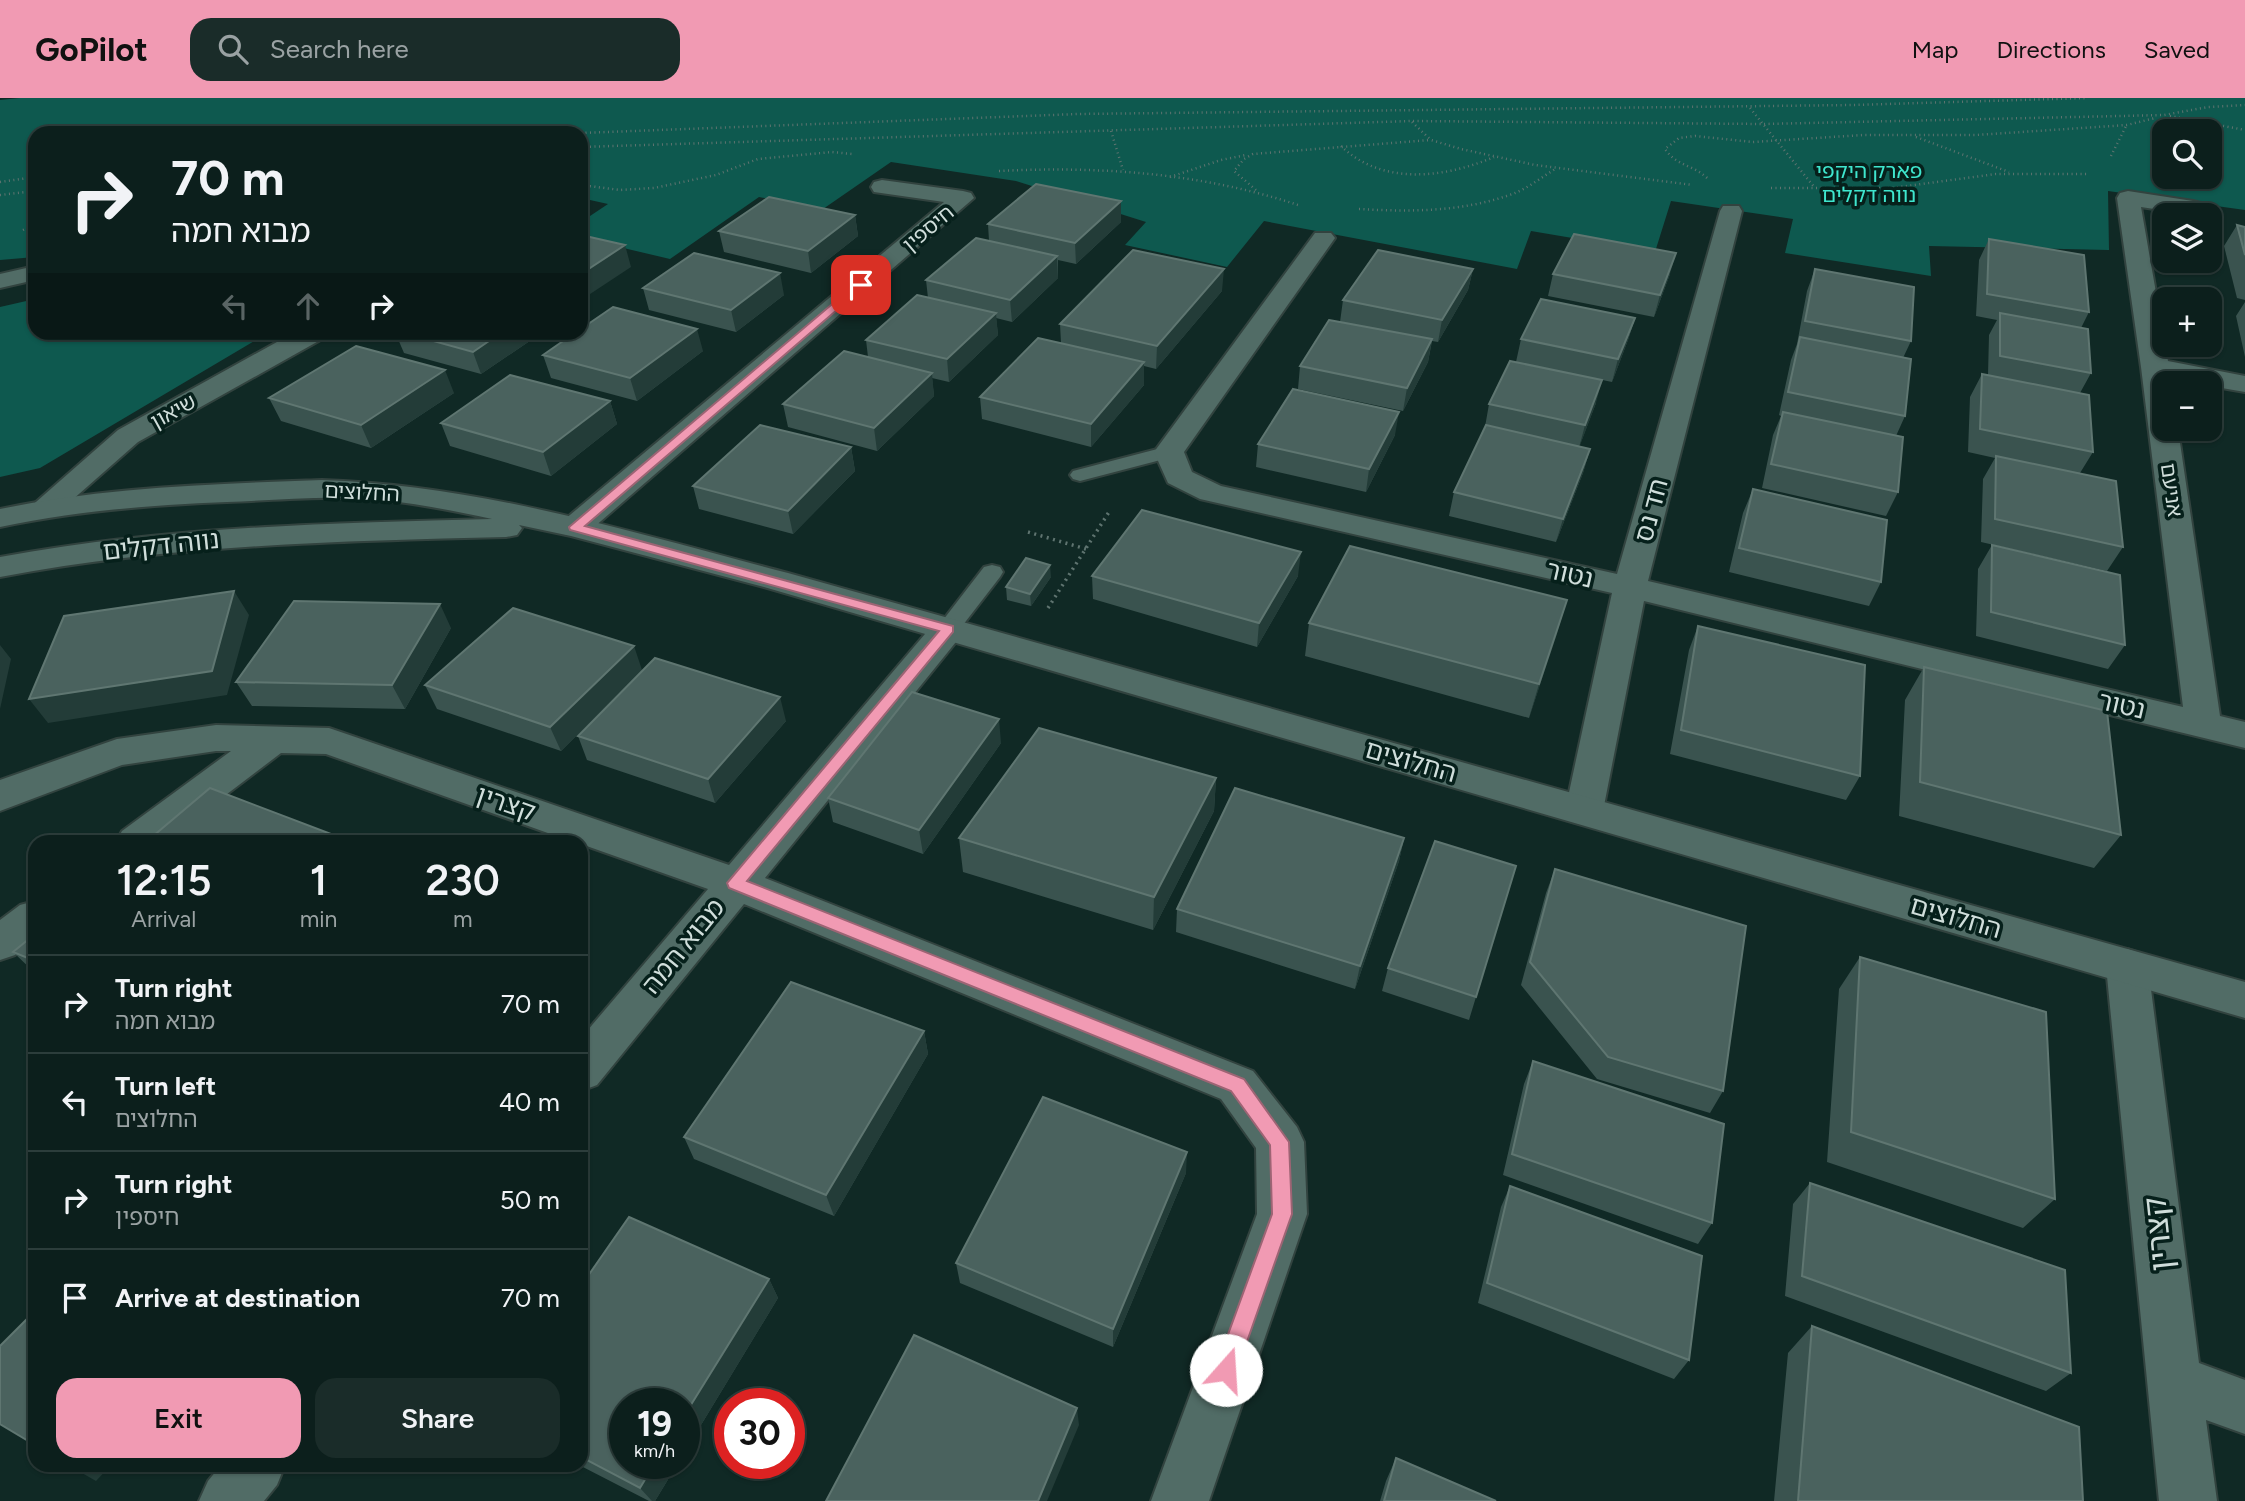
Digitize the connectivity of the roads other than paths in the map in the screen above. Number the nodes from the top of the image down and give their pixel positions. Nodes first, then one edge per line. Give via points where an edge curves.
1 (882, 187) dead end
2 (2160, 203) edge
3 (1731, 211) road end
4 (1323, 238) dead end
5 (28, 275) edge
6 (0, 281) edge
7 (302, 340) edge
8 (2155, 367) junction
9 (2245, 384) edge
10 (1174, 464) junction
11 (1080, 475) dead end
12 (145, 496) joint
13 (43, 509) junction
14 (0, 518) edge
15 (575, 527) junction
16 (324, 533) joint
17 (0, 566) edge
18 (992, 572) dead end
19 (1630, 587) junction
20 (948, 629) junction
21 (2203, 724) junction
22 (2245, 735) edge
23 (275, 738) junction
24 (0, 797) edge
25 (1584, 811) junction
26 (145, 835) edge
27 (735, 883) junction
28 (28, 922) edge
29 (0, 943) edge
30 (2127, 966) junction
31 (2245, 1000) edge
32 (588, 1062) edge
33 (2175, 1381) junction
34 (2245, 1407) edge
35 (251, 1472) edge
36 (228, 1501) edge
37 (1180, 1501) edge
38 (2188, 1501) edge

1 - 15 street, חיספין via 963,198
2 - 8 street, אניעם via 2128,198
3 - 19 street, חד נס
4 - 10 street
5 - 6 street
7 - 13 street, שיאון via 128,436
8 - 9 street
8 - 21 street, אניעם
10 - 11 lane
10 - 19 street, נטור via 1211,493
12 - 13 street, נווה דקלים
12 - 15 street, החלוצים via 380,491
13 - 14 street, נווה דקלים
15 - 16 street, החלוצים
15 - 20 street, החלוצים
16 - 17 street, נווה דקלים via 160,542
18 - 20 lane
19 - 21 street, נטור
19 - 25 street, חד נס
20 - 25 street, החלוצים
20 - 27 street, מבוא חמה
21 - 22 street, נטור
23 - 24 street, קצרין via 216,738 117,752
23 - 26 street
23 - 27 street, קצרין via 329,741
25 - 30 street, החלוצים
27 - 32 street, מבוא חמה
27 - 37 street, קצרין via 1237,1085 1280,1142 1282,1214
28 - 29 street
30 - 31 street, החלוצים
30 - 33 street, קצרין
33 - 34 street
33 - 38 street, קצרין
35 - 36 street

